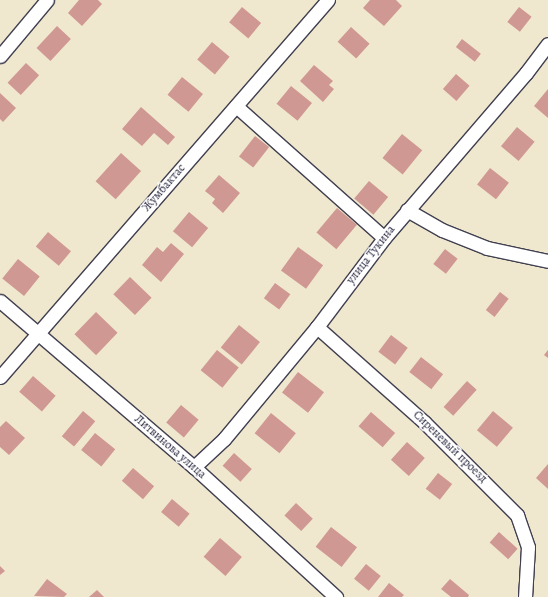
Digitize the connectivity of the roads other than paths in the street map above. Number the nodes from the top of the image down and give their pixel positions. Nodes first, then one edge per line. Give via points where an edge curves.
1 (47, 0) edge
2 (328, 0) edge
3 (548, 44) edge
4 (0, 56) edge
5 (236, 106) junction
6 (407, 210) junction
7 (384, 238) junction
8 (548, 261) edge
9 (0, 301) edge
10 (317, 327) junction
11 (37, 334) junction
12 (0, 377) edge
13 (194, 467) junction
14 (336, 597) edge
15 (525, 597) edge

1 - 4 street
2 - 5 street, Жумбактас
3 - 6 street, улица Тукина via 526,73
5 - 7 street
5 - 11 street, Жумбактас
6 - 7 street, улица Тукина
6 - 8 street via 442,230 487,248
7 - 10 street, улица Тукина
9 - 11 street, Литвинова улица
10 - 13 street, улица Тукина via 224,439
10 - 15 street, Сиреневый проезд via 424,422 517,515 528,547
11 - 12 street, Жумбактас
11 - 13 street, Литвинова улица
13 - 14 street, Литвинова улица

